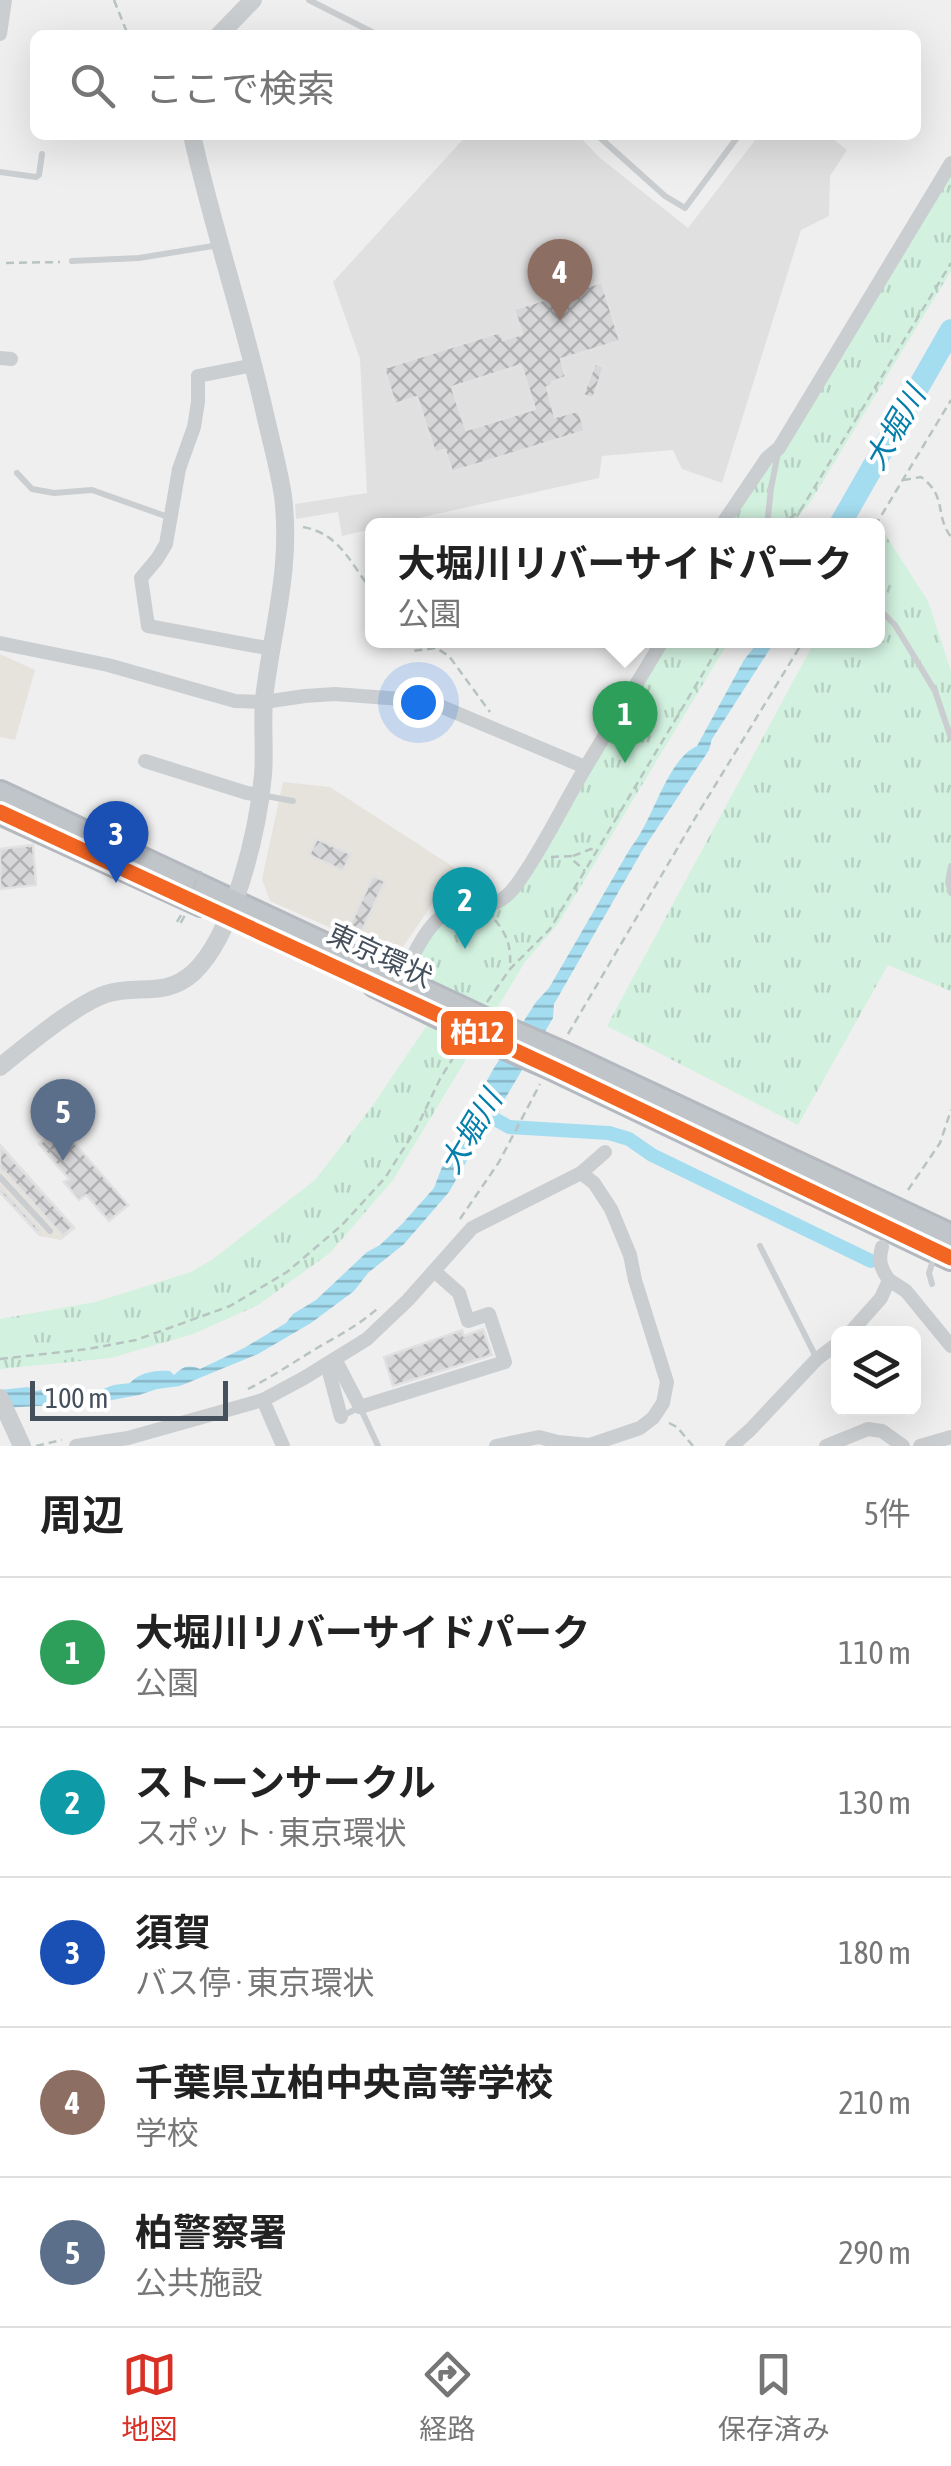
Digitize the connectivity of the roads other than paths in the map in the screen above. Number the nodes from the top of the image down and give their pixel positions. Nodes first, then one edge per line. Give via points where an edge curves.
1 (253, 0) edge
2 (309, 0) edge
3 (3, 9) edge
4 (224, 30) edge
5 (368, 30) edge
6 (0, 34) edge
7 (193, 140) edge
8 (604, 140) edge
9 (735, 140) edge
10 (42, 154) dead end
11 (951, 162) edge
12 (0, 172) edge
13 (220, 245) junction
14 (72, 262) road end
15 (254, 365) junction
16 (780, 448) junction
17 (17, 473) dead end
18 (172, 518) junction
19 (727, 518) edge
20 (768, 518) edge
21 (885, 615) edge
22 (0, 643) edge
23 (658, 648) edge
24 (272, 649) junction
25 (264, 702) junction
26 (951, 738) edge
27 (145, 762) dead end
28 (585, 767) junction
29 (0, 793) edge
30 (260, 795) junction
31 (293, 801) dead end
32 (0, 812) edge
33 (951, 866) edge
34 (951, 894) edge
35 (231, 910) junction
36 (402, 981) junction
37 (479, 1026) junction
38 (0, 1067) edge
39 (605, 1152) dead end
40 (582, 1173) junction
41 (0, 1177) edge
42 (50, 1231) dead end
43 (760, 1246) dead end
44 (882, 1248) dead end
45 (946, 1248) edge
46 (434, 1271) junction
47 (890, 1280) junction
48 (932, 1284) dead end
49 (856, 1326) edge
50 (951, 1346) edge
51 (831, 1348) edge
52 (817, 1358) junction
53 (330, 1362) junction
54 (0, 1398) edge
55 (263, 1400) junction
56 (360, 1406) junction
57 (341, 1417) joint
58 (951, 1436) edge
59 (282, 1437) edge
60 (26, 1444) edge
61 (897, 1444) edge
62 (76, 1446) edge
63 (378, 1446) edge
64 (496, 1446) edge
65 (732, 1446) edge
66 (826, 1446) edge
67 (920, 1446) edge

1 - 4 street
2 - 5 lane
3 - 6 street
7 - 13 street
8 - 9 lane via 685,208
10 - 12 lane via 36,177
11 - 16 street
13 - 14 lane
13 - 15 street
15 - 18 street via 198,376 194,427
15 - 24 street via 285,526
16 - 19 street via 766,458
16 - 20 lane
17 - 18 lane via 32,490 92,490
18 - 24 street via 166,544 141,578 148,626
21 - 26 lane via 934,692
22 - 25 street
23 - 28 street
24 - 25 street
25 - 28 street via 336,694 428,701
25 - 30 street
27 - 30 street
28 - 36 street via 515,887 486,908 445,914
29 - 35 highway, 東京環状
30 - 31 lane
30 - 35 street
32 - 35 highway, 東京環状
33 - 34 lane
35 - 36 highway, 東京環状
35 - 37 highway, 東京環状
35 - 38 street via 191,975 158,990 124,990 89,1001
36 - 37 highway, 東京環状
37 - 45 highway, 東京環状, bridge
39 - 40 street
40 - 46 street via 472,1228
40 - 64 street via 612,1209 630,1255 667,1382 663,1403 640,1428 590,1445 540,1438
41 - 42 lane
43 - 52 lane
44 - 47 street via 879,1258
45 - 48 lane via 929,1273
46 - 53 street via 366,1339
46 - 56 street via 459,1293 468,1321 490,1314 505,1362
47 - 49 street
47 - 50 street
51 - 52 street
52 - 65 street
53 - 55 street via 300,1388
53 - 56 street
53 - 57 street
54 - 60 street
55 - 59 street
55 - 62 street
56 - 57 lane
56 - 63 lane
58 - 67 street
61 - 66 street via 868,1429

